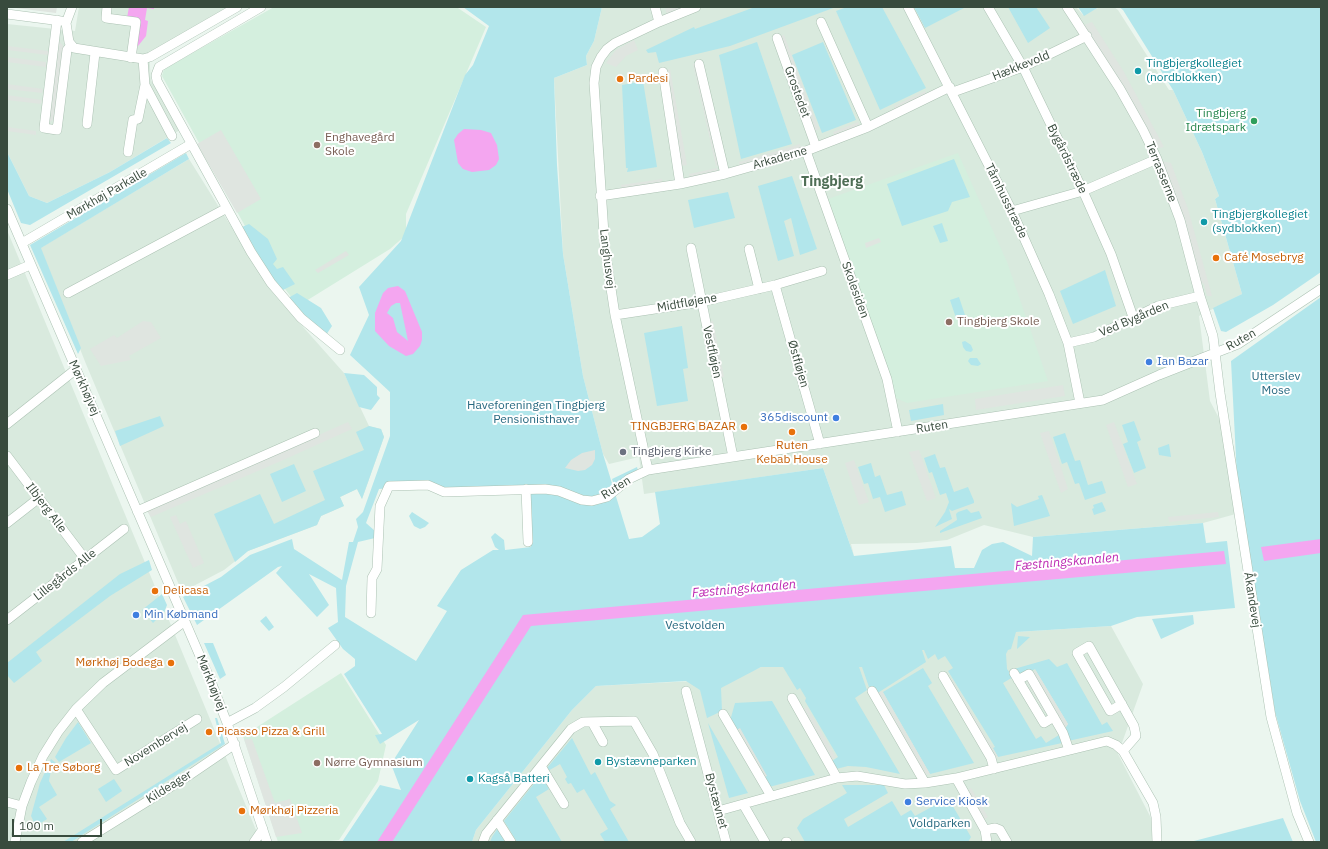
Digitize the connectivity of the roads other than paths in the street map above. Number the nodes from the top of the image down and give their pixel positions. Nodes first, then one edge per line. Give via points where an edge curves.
1 (72, 7) edge
2 (107, 7) edge
3 (237, 7) edge
4 (261, 7) edge
5 (655, 7) edge
6 (696, 7) edge
7 (908, 7) edge
8 (988, 7) edge
9 (1068, 7) edge
10 (7, 14) edge
11 (57, 20) junction
12 (659, 22) junction
13 (821, 22) dead end
14 (66, 23) junction
15 (1087, 36) junction
16 (777, 38) dead end
17 (71, 46) junction
18 (95, 53) junction
19 (131, 58) junction
20 (142, 59) junction
21 (698, 64) dead end
22 (1023, 67) junction
23 (664, 72) dead end
24 (145, 85) junction
25 (951, 90) junction
26 (87, 124) dead end
27 (868, 127) junction
28 (172, 136) dead end
29 (191, 144) junction
30 (816, 146) junction
31 (806, 151) junction
32 (128, 152) dead end
33 (1157, 159) junction
34 (725, 174) junction
35 (680, 184) junction
36 (1083, 190) junction
37 (600, 196) junction
38 (227, 208) junction
39 (7, 209) edge
40 (1012, 211) junction
41 (22, 243) junction
42 (691, 248) dead end
43 (749, 249) dead end
44 (30, 265) junction
45 (822, 271) dead end
46 (7, 274) edge
47 (775, 285) junction
48 (759, 289) junction
49 (1321, 289) edge
50 (68, 293) dead end
51 (1200, 296) junction
52 (701, 302) junction
53 (615, 314) junction
54 (1133, 317) junction
55 (1068, 343) junction
56 (340, 350) dead end
57 (1215, 354) junction
58 (75, 370) junction
59 (1080, 403) junction
60 (7, 424) edge
61 (898, 432) junction
62 (315, 433) dead end
63 (820, 444) junction
64 (7, 456) edge
65 (733, 457) junction
66 (648, 470) junction
67 (526, 489) junction
68 (39, 498) junction
69 (137, 511) junction
70 (7, 523) edge
71 (124, 529) dead end
72 (528, 542) dead end
73 (85, 559) junction
74 (371, 613) dead end
75 (7, 620) edge
76 (185, 622) junction
77 (335, 645) dead end
78 (943, 676) dead end
79 (1016, 676) dead end
80 (686, 691) dead end
81 (872, 691) dead end
82 (792, 698) dead end
83 (1122, 704) junction
84 (76, 709) junction
85 (723, 714) dead end
86 (197, 719) dead end
87 (592, 722) junction
88 (227, 723) junction
89 (603, 742) dead end
90 (235, 744) junction
91 (1069, 750) junction
92 (1123, 751) junction
93 (541, 766) junction
94 (994, 769) junction
95 (837, 778) junction
96 (956, 778) junction
97 (925, 783) junction
98 (771, 796) junction
99 (7, 802) edge
100 (564, 804) dead end
101 (743, 804) junction
102 (22, 806) junction
103 (718, 811) junction
104 (498, 820) junction
105 (263, 829) junction
106 (985, 830) junction
107 (15, 842) edge
108 (82, 842) edge
109 (254, 842) edge
110 (267, 842) edge
111 (483, 842) edge
112 (511, 842) edge
113 (691, 842) edge
114 (726, 842) edge
115 (765, 842) edge
116 (987, 842) edge
117 (1007, 842) edge
118 (1157, 842) edge
119 (1309, 842) edge

1 - 14 street
2 - 19 street via 106,18 136,22
3 - 20 street via 150,57
4 - 29 street via 169,60 157,70 157,81
5 - 12 street
6 - 12 street
7 - 25 street, Tårnhusstræde
8 - 22 street, Bygårdstræde
9 - 15 street, Terrasserne
10 - 11 street
11 - 14 street
11 - 17 street via 44,128 57,130 67,50
12 - 37 street, Langhusvej via 615,43 607,49 596,67 594,83
13 - 27 street
14 - 17 street
15 - 22 street, Hækkevold
15 - 33 street, Terrasserne via 1120,89
16 - 30 street, Grostedet
17 - 18 street
18 - 19 street
18 - 26 street
19 - 20 street
20 - 24 street
21 - 34 street
22 - 25 street, Hækkevold
22 - 36 street, Bygårdstræde
23 - 35 street
24 - 28 street
24 - 32 street via 138,119 133,120
25 - 27 street, Arkaderne
25 - 40 street, Tårnhusstræde
27 - 30 street, Arkaderne
29 - 38 street
29 - 41 street, Mørkhøj Parkalle
30 - 31 street, Arkaderne
31 - 34 street, Arkaderne
31 - 61 street, Skolesiden via 887,379
33 - 36 street
33 - 51 street, Terrasserne via 1180,220
34 - 35 street, Arkaderne
35 - 37 street, Arkaderne
36 - 40 street
36 - 54 street, Bygårdstræde via 1111,254
37 - 53 street, Langhusvej
38 - 50 street
38 - 56 street via 250,252 272,283 301,318
39 - 41 street, Mørkhøjvej
40 - 55 street, Tårnhusstræde
41 - 44 street, Mørkhøjvej
42 - 52 street, Vestfløjen
43 - 48 street
44 - 46 street
44 - 58 street, Mørkhøjvej
45 - 47 street, Midtfløjene
47 - 48 street, Midtfløjene
47 - 63 street, Østfløjen
48 - 52 street, Midtfløjene
49 - 57 street, Ruten via 1238,344
51 - 54 street, Ved Bygården via 1158,306
51 - 57 street, Terrasserne via 1213,336
52 - 53 street, Midtfløjene
52 - 65 street, Vestfløjen
53 - 66 street, Langhusvej
54 - 55 street, Ved Bygården via 1094,337
55 - 59 street, Tårnhusstræde
57 - 59 street, Ruten via 1103,400
57 - 119 street, Åkandevej via 1270,717 1297,813
58 - 60 street
58 - 69 street, Mørkhøjvej
59 - 61 street, Ruten
61 - 63 street, Ruten
62 - 69 street
63 - 65 street, Ruten
64 - 68 street, Ilbjerg Alle
65 - 66 street, Ruten
66 - 67 street, Ruten via 629,479 607,497 592,501 559,491
67 - 72 street
67 - 74 street, Ruten via 444,492 428,485 389,486 380,506 377,569 372,578
68 - 70 street
68 - 73 street, Ilbjerg Alle
69 - 76 street, Mørkhøjvej
71 - 73 street, Lillegårds Alle
73 - 75 street, Lillegårds Alle
76 - 84 street via 103,683
76 - 88 street, Mørkhøjvej
77 - 88 street, Mørkhøjvej via 255,708
78 - 94 street
79 - 91 street via 1029,674 1054,717
80 - 103 street, Bystævnet
81 - 97 street
82 - 95 street
83 - 83 street via 1089,646 1077,653 1110,711
83 - 92 street via 1134,726 1136,736
84 - 86 street, Novembervej via 116,770
84 - 102 street via 43,756
85 - 98 street
87 - 89 street
87 - 93 street via 577,724 571,729
87 - 113 street via 634,721 653,754 680,823
88 - 90 street, Mørkhøjvej
90 - 105 street, Mørkhøjvej
90 - 108 street, Kildeager
91 - 92 street via 1107,741
91 - 94 street
92 - 118 street via 1152,803 1156,817
93 - 100 street
93 - 104 street
94 - 96 street
95 - 97 street via 857,776 905,784
95 - 98 street
96 - 97 street
96 - 106 street
98 - 101 street
99 - 102 street
101 - 103 street
101 - 115 street
102 - 107 street
103 - 114 street, Bystævnet
104 - 111 street via 486,834
104 - 112 street
105 - 109 street
105 - 110 street, Mørkhøjvej
106 - 116 street
106 - 117 street via 1000,830

